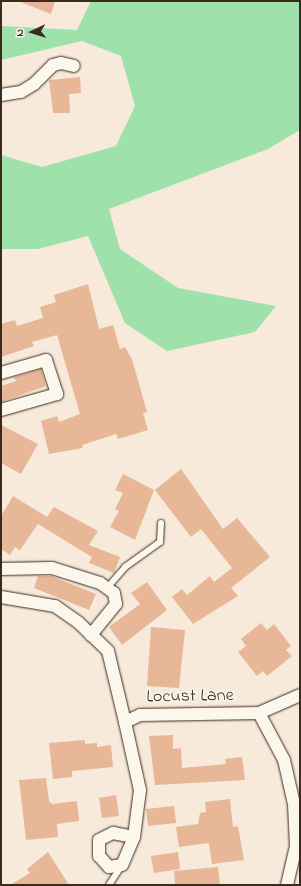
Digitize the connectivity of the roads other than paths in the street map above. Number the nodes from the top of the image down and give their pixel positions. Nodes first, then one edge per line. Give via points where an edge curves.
1 (74, 66) dead end
2 (1, 95) edge
3 (1, 373) edge
4 (1, 410) edge
5 (161, 523) dead end
6 (1, 569) edge
7 (107, 588) junction
8 (1, 597) edge
9 (91, 635) junction
10 (300, 695) edge
11 (259, 713) junction
12 (125, 722) junction
13 (134, 837) junction
14 (122, 865) junction
15 (109, 885) edge
16 (286, 885) edge

1 - 2 street via 61,63 52,65 21,92
3 - 4 street via 46,360 57,394
5 - 7 lane via 160,542 125,567
6 - 7 street via 52,568
7 - 9 street via 114,593 116,604
8 - 9 street, Locust Lane via 55,606
9 - 12 street, Locust Lane via 108,651
10 - 11 street, Locust Lane
11 - 12 street, Locust Lane via 140,715
11 - 16 street via 284,760 294,804 296,846
12 - 13 street via 140,790
13 - 14 street
13 - 14 street via 113,832 99,840 103,863 109,867
14 - 15 lane

